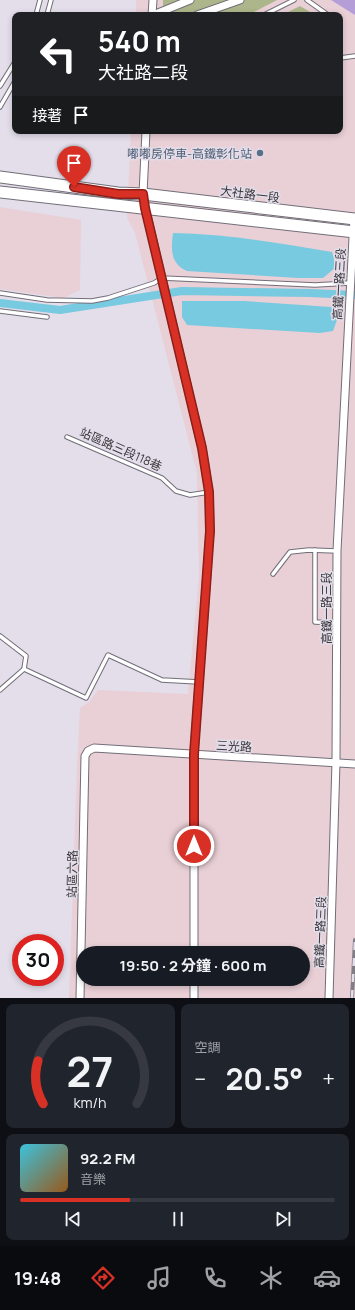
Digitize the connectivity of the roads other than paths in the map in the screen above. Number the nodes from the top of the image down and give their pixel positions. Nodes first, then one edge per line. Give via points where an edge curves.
1 (40, 0) edge
2 (51, 0) edge
3 (153, 0) edge
4 (190, 0) edge
5 (240, 0) edge
6 (294, 0) edge
7 (307, 0) edge
8 (37, 12) edge
9 (48, 12) edge
10 (153, 12) edge
11 (160, 12) edge
12 (206, 12) edge
13 (270, 12) edge
14 (324, 12) edge
15 (355, 56) edge
16 (343, 58) edge
17 (12, 67) edge
18 (0, 86) edge
19 (12, 86) edge
20 (0, 107) edge
21 (146, 134) edge
22 (0, 177) edge
23 (0, 192) edge
24 (143, 194) junction
25 (145, 208) junction
26 (354, 219) edge
27 (354, 232) edge
28 (162, 278) junction
29 (350, 283) junction
30 (0, 293) edge
31 (352, 308) edge
32 (0, 311) edge
33 (47, 317) dead end
34 (67, 437) dead end
35 (209, 492) junction
36 (315, 550) junction
37 (337, 552) junction
38 (273, 574) dead end
39 (337, 623) junction
40 (0, 636) edge
41 (24, 669) junction
42 (200, 682) junction
43 (1, 688) edge
44 (88, 751) joint
45 (194, 754) junction
46 (336, 762) junction
47 (355, 764) edge
48 (194, 946) edge
49 (194, 986) edge
50 (80, 998) edge
51 (194, 998) edge
52 (329, 998) edge

1 - 8 lane
2 - 9 lane
3 - 10 street
4 - 11 street
5 - 12 street
6 - 13 lane
7 - 14 lane
15 - 16 lane
17 - 18 lane
19 - 20 lane
21 - 24 street
22 - 24 street, 大社路一段 via 118,194
23 - 25 street
24 - 25 street
24 - 26 street, 大社路一段
25 - 27 street
25 - 28 street
26 - 27 street, 高鐵一路三段
27 - 29 street, 高鐵一路三段
28 - 29 lane via 315,285
28 - 30 lane via 92,301 47,300
28 - 35 street via 202,448
29 - 31 street, 高鐵一路三段
31 - 37 street, 高鐵一路三段
32 - 33 lane
34 - 35 lane, 站區路三段118巷 via 162,478 176,491 190,495
35 - 42 street via 210,531
36 - 37 lane
36 - 38 lane via 290,552
36 - 39 lane via 315,622
37 - 39 street, 高鐵一路三段
39 - 46 street, 高鐵一路三段
40 - 41 lane via 26,656
41 - 42 lane via 86,698 108,655 162,680
41 - 43 lane
42 - 45 street
44 - 45 street, 三光路 via 94,748
44 - 50 street, 站區六路 via 85,756
45 - 46 street, 三光路
45 - 48 street
46 - 47 street, 三光路
46 - 52 street, 高鐵一路三段
49 - 51 street

